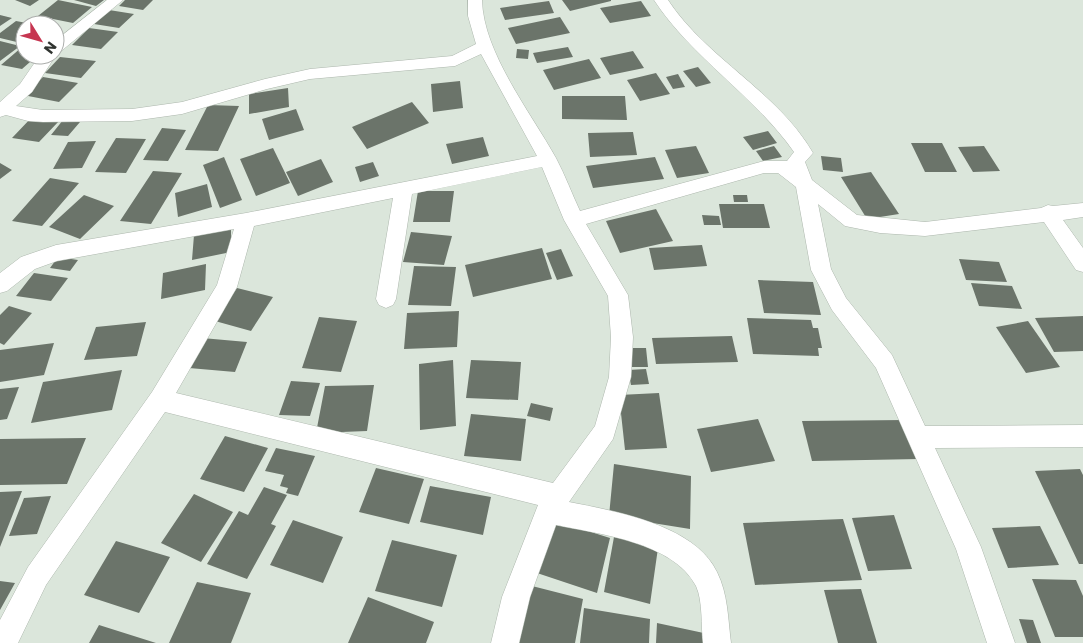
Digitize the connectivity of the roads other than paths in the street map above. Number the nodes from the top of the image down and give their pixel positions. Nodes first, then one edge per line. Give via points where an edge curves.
1 (116, 0) edge
2 (475, 0) edge
3 (661, 0) edge
4 (65, 40) edge
5 (484, 46) junction
6 (41, 65) edge
7 (1, 110) edge
8 (548, 160) junction
9 (789, 164) junction
10 (805, 185) junction
11 (404, 188) junction
12 (1083, 210) edge
13 (1048, 212) junction
14 (246, 220) junction
15 (574, 220) junction
16 (1083, 264) edge
17 (0, 285) edge
18 (386, 299) dead end
19 (160, 400) junction
20 (1083, 436) edge
21 (920, 437) junction
22 (553, 504) junction
23 (3, 643) edge
24 (505, 643) edge
25 (717, 643) edge
26 (1001, 643) edge

1 - 4 street
2 - 5 street via 475,16
3 - 9 street via 691,39 730,72 794,138 804,153
5 - 7 street via 455,61 310,74 182,108 132,115 74,118
5 - 8 street
6 - 7 street via 26,88
8 - 11 street
8 - 15 street
9 - 10 street
9 - 15 street via 764,167
10 - 13 street via 852,221 880,226 925,229
10 - 21 street via 821,270 839,304 884,362
11 - 14 street
11 - 18 street
12 - 13 street
13 - 16 street
14 - 17 street via 56,253 28,263
14 - 19 street via 227,287
15 - 22 street via 618,294 622,347 620,377 604,431
19 - 22 street
19 - 23 street via 37,576
20 - 21 street
21 - 26 street via 968,547
22 - 24 street via 516,597
22 - 25 street via 664,540 698,564 708,581

